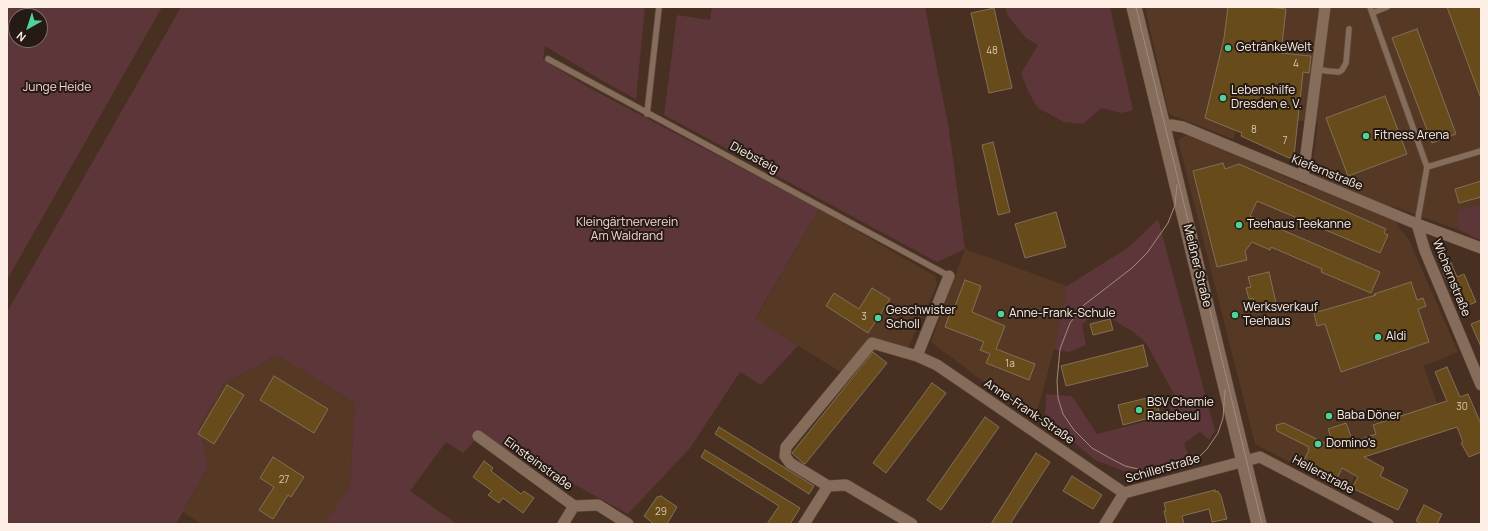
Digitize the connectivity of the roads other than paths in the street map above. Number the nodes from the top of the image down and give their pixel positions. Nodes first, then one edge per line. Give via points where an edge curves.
1 (658, 7) edge
2 (1134, 7) edge
3 (1325, 7) edge
4 (1386, 7) edge
5 (1371, 10) edge
6 (1349, 29) dead end
7 (548, 59) dead end
8 (1317, 69) junction
9 (647, 114) junction
10 (1163, 127) junction
11 (1481, 151) edge
12 (1427, 167) junction
13 (1303, 177) junction
14 (1417, 224) junction
15 (1481, 248) edge
16 (949, 276) joint
17 (917, 356) junction
18 (1481, 385) edge
19 (478, 436) dead end
20 (1244, 461) junction
21 (828, 486) junction
22 (1124, 493) junction
23 (574, 506) junction
24 (563, 524) edge
25 (628, 524) edge
26 (804, 524) edge
27 (912, 524) edge
28 (1105, 524) edge
29 (1259, 524) edge
30 (1388, 524) edge

1 - 9 lane
2 - 10 main road, Meißner Straße
3 - 8 street
4 - 5 lane
5 - 12 lane
6 - 8 lane via 1346,63 1342,70 1339,72
7 - 9 lane, Diebsteig
8 - 13 street
9 - 16 lane, Diebsteig
10 - 13 street, Kiefernstraße via 1183,126
10 - 20 main road, Meißner Straße
11 - 12 lane
12 - 14 lane
13 - 14 street, Kiefernstraße
14 - 15 street, Kiefernstraße
14 - 18 street, Wichernstraße via 1425,251
16 - 17 street
17 - 21 street, Anne-Frank-Straße via 872,343 786,447 785,456 790,463
17 - 22 street, Anne-Frank-Straße via 937,365
19 - 23 street, Einsteinstraße
20 - 22 street, Schillerstraße
20 - 29 main road, Meißner Straße
20 - 30 street, Hellerstraße via 1260,457
21 - 26 street
21 - 27 street via 846,486
22 - 28 street, Schillerstraße
23 - 24 street
23 - 25 street, Einsteinstraße via 598,505

